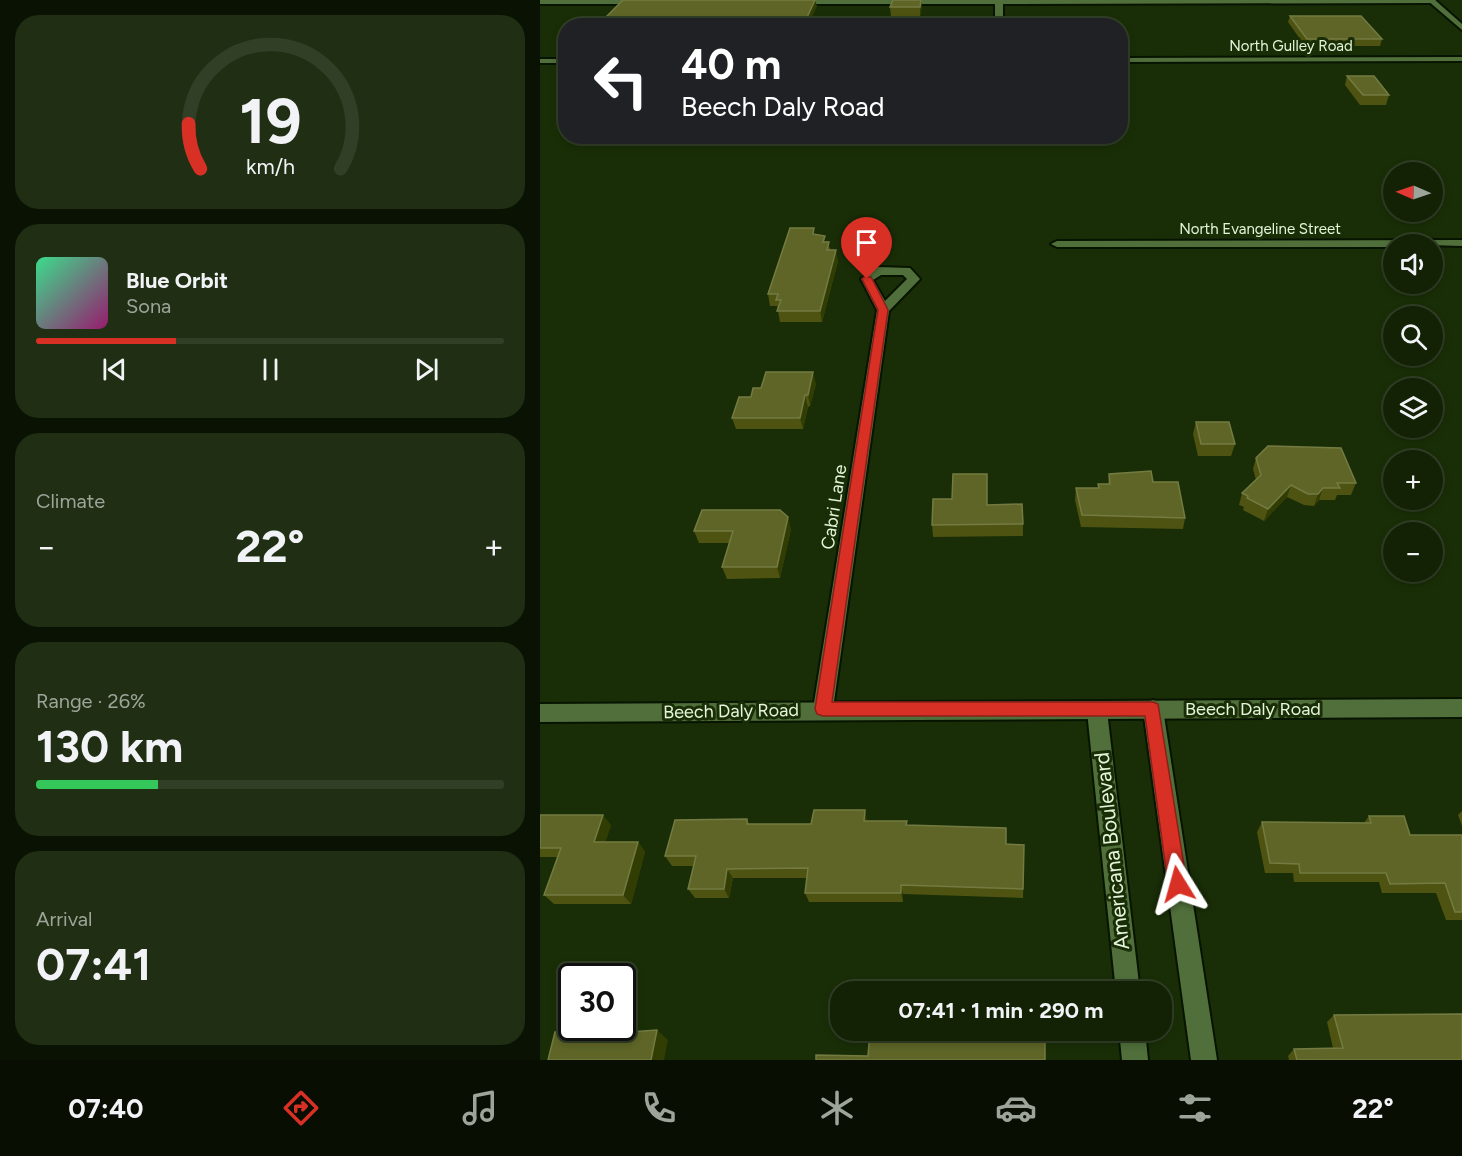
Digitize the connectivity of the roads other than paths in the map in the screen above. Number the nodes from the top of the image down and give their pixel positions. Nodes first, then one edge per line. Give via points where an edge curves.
1 (999, 1) edge
2 (1431, 1) edge
3 (645, 2) edge
4 (786, 2) edge
5 (540, 3) edge
6 (999, 18) edge
7 (1462, 28) edge
8 (1462, 59) edge
9 (1128, 60) edge
10 (540, 61) edge
11 (558, 61) edge
12 (1462, 243) edge
13 (1058, 244) dead end
14 (883, 310) dead end
15 (1462, 708) edge
16 (823, 709) junction
17 (1153, 709) junction
18 (1097, 711) junction
19 (540, 713) edge
20 (1127, 981) edge
21 (1133, 1041) edge
22 (1136, 1060) edge
23 (1204, 1060) edge

1 - 2 street
1 - 4 street
1 - 6 street
2 - 7 street
3 - 5 street
8 - 9 street, North Gulley Road
10 - 11 street
12 - 13 street, North Evangeline Street
14 - 16 street, Cabri Lane
15 - 17 street, Beech Daly Road
16 - 18 street, Beech Daly Road
16 - 19 street, Beech Daly Road
17 - 18 street, Beech Daly Road
17 - 23 street
18 - 20 street, Americana Boulevard
21 - 22 street

